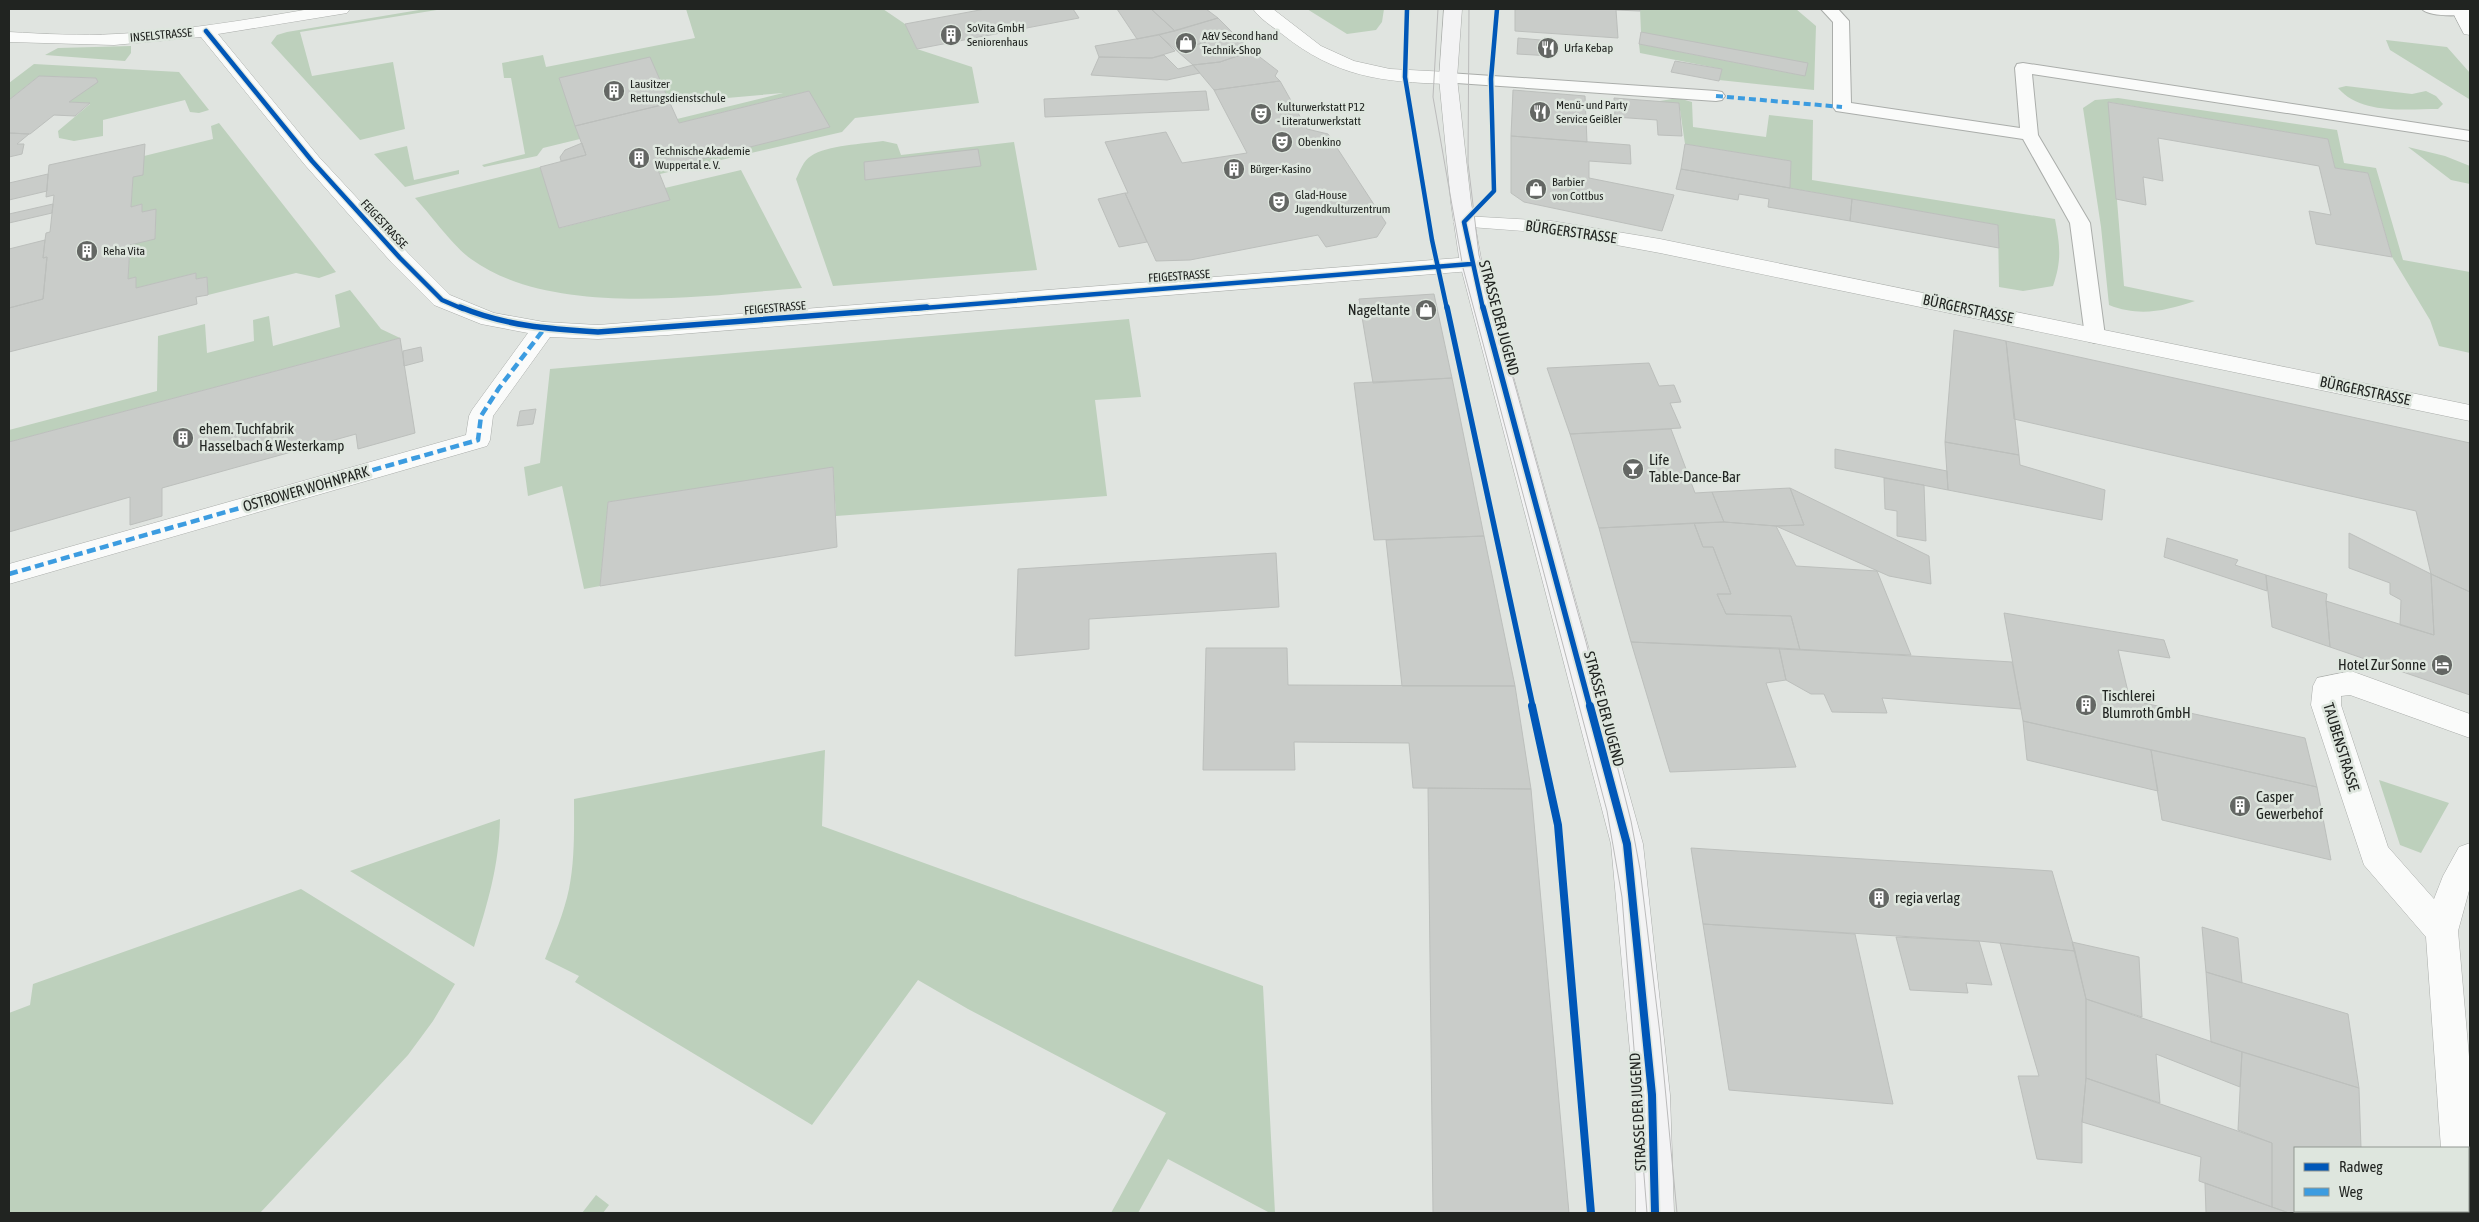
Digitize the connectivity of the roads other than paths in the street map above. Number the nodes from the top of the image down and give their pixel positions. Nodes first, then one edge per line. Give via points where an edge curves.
1 (341, 9) edge
2 (1262, 9) edge
3 (1453, 9) edge
4 (1829, 9) edge
5 (2430, 9) edge
6 (2461, 10) edge
7 (2470, 30) edge
8 (206, 31) junction
9 (9, 37) edge
10 (1448, 78) junction
11 (1716, 96) dead end
12 (2029, 135) junction
13 (2470, 136) edge
14 (1464, 222) junction
15 (1472, 264) junction
16 (544, 329) junction
17 (2095, 336) junction
18 (2470, 413) edge
19 (9, 574) edge
20 (2470, 726) edge
21 (2470, 857) edge
22 (2442, 931) junction
23 (2459, 1147) edge
24 (1655, 1213) edge

1 - 8 street, INSELSTRASSE
2 - 10 street via 1299,38 1333,59 1358,69 1406,77
3 - 10 main road, STRASSE DER JUGEND
4 - 12 lane via 1841,21 1842,107
5 - 6 lane
6 - 7 street
8 - 9 street, INSELSTRASSE via 148,38 72,40
8 - 16 street, FEIGESTRASSE via 318,168 442,300 489,319
10 - 11 lane
10 - 14 main road, STRASSE DER JUGEND
12 - 13 lane via 2023,68
12 - 17 lane via 2080,224
14 - 15 main road, STRASSE DER JUGEND
14 - 17 street, BÜRGERSTRASSE via 1551,227 1660,246
15 - 16 street, FEIGESTRASSE via 668,328 598,332
15 - 24 main road, STRASSE DER JUGEND via 1627,844 1652,1095
16 - 19 street, OSTROWER WOHNPARK via 482,416 478,440
17 - 18 street, BÜRGERSTRASSE
20 - 22 street, TAUBENSTRASSE via 2351,683 2327,686 2326,706 2375,855
21 - 22 street via 2454,886
22 - 23 street

